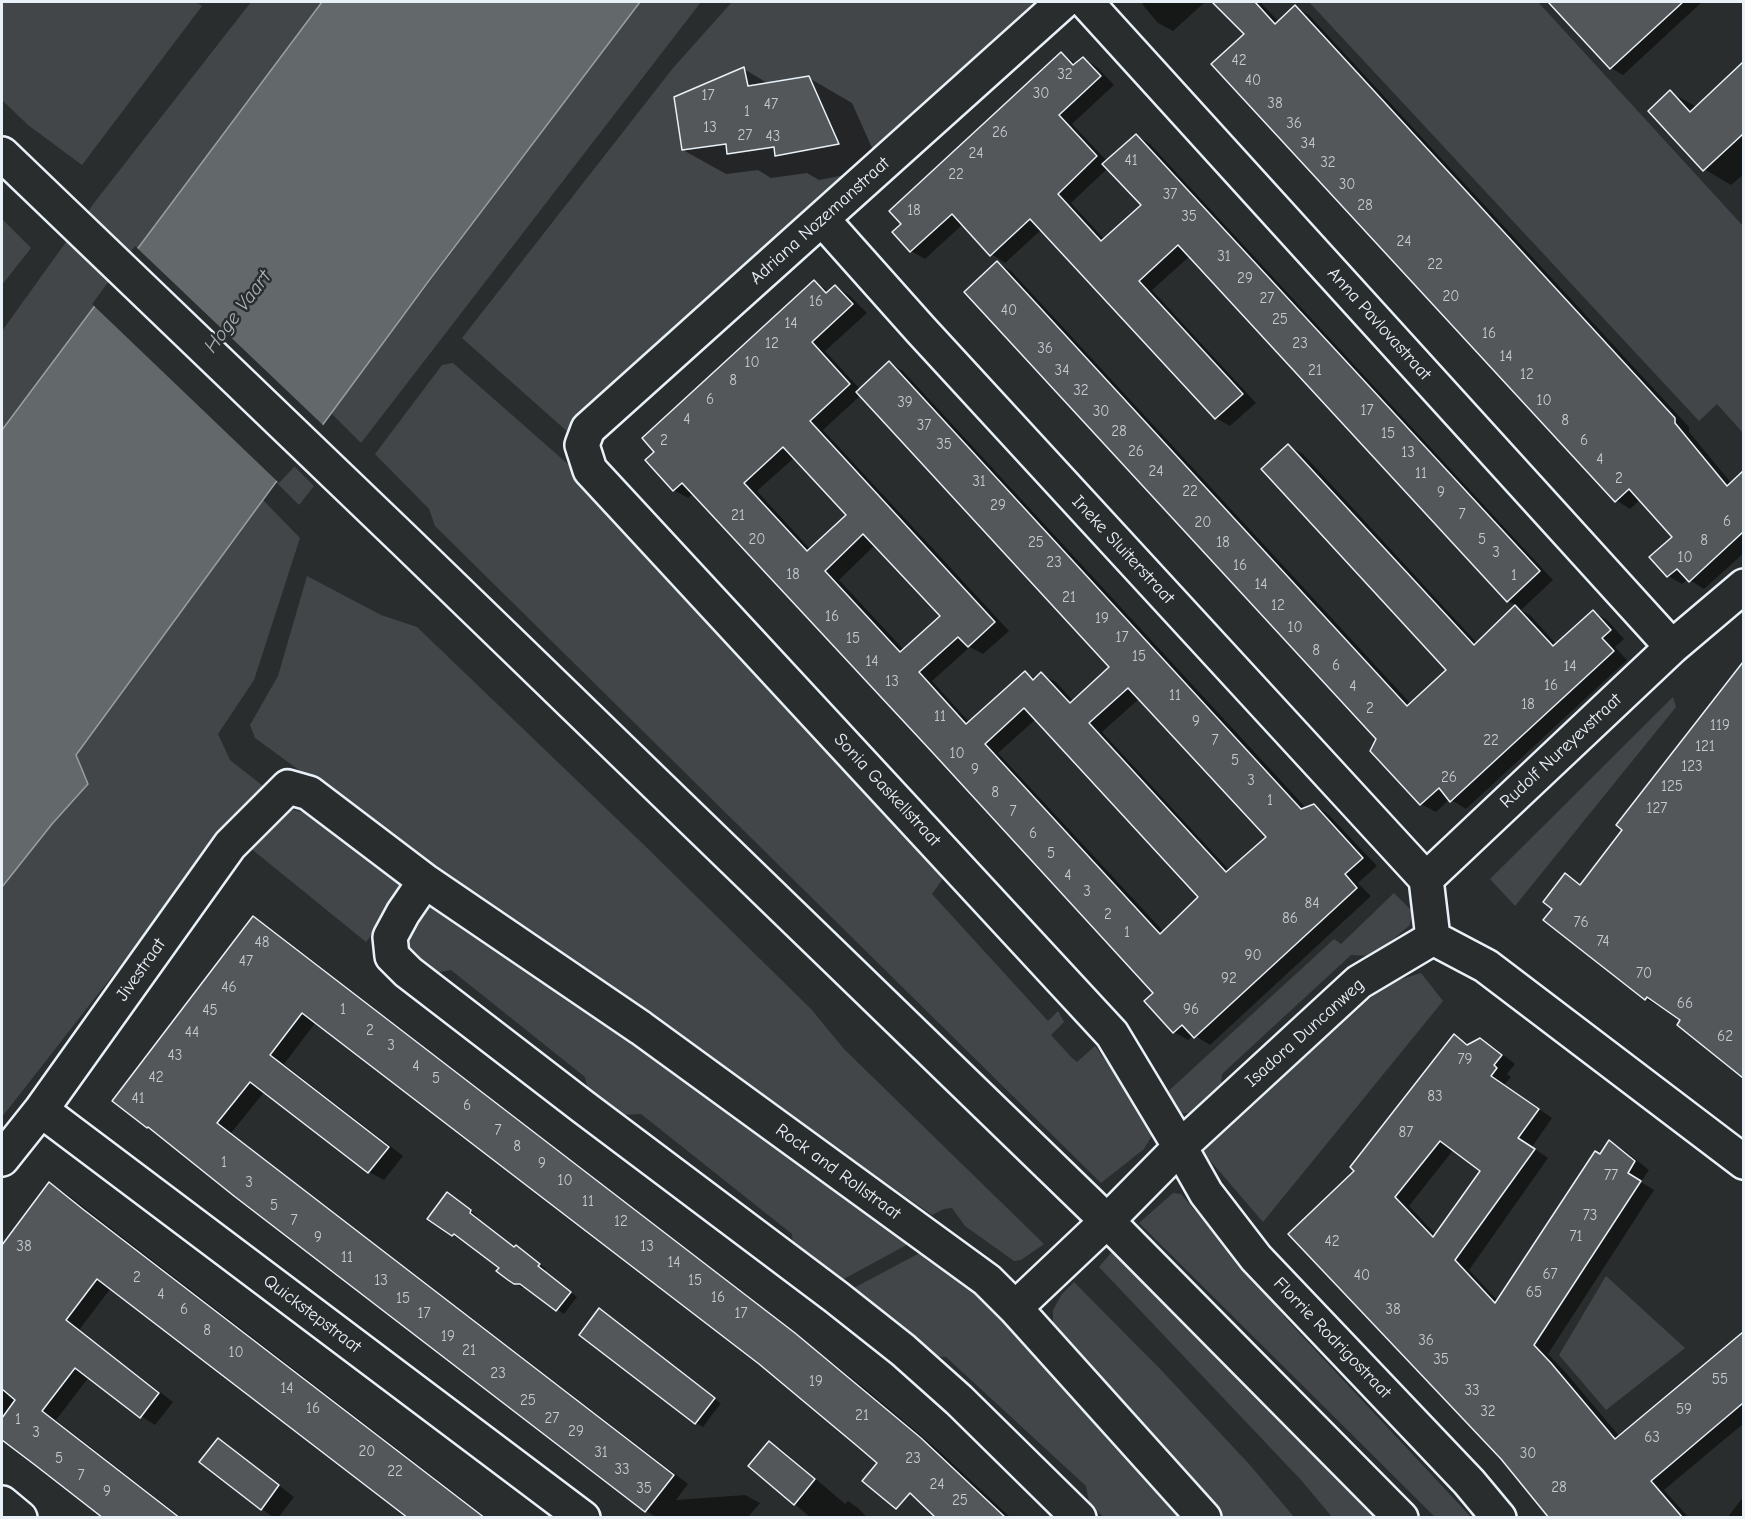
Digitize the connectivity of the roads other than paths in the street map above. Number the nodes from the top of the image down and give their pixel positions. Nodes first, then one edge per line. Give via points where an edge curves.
1 (1064, 2) edge
2 (1086, 2) edge
3 (2, 154) edge
4 (822, 219) junction
5 (582, 445) joint
6 (1743, 586) edge
7 (1672, 647) junction
8 (288, 787) joint
9 (1426, 879) junction
10 (425, 881) junction
11 (1433, 939) junction
12 (41, 1110) junction
13 (1180, 1147) junction
14 (2, 1159) edge
15 (1743, 1162) edge
16 (1107, 1221) junction
17 (1015, 1308) junction
18 (2, 1503) edge
19 (20, 1518) edge
20 (583, 1518) edge
21 (1079, 1518) edge
22 (1204, 1518) edge
23 (1401, 1518) edge
24 (1498, 1518) edge

1 - 4 street, Adriana Nozemanstraat
2 - 7 street, Anna Pavlovastraat
3 - 16 street
4 - 5 street, Adriana Nozemanstraat via 588,429
4 - 9 street, Ineke Sluiterstraat
5 - 13 street, Sonia Gaskellstraat via 590,471 1112,1034
6 - 7 street, Rudolf Nureyevstraat
7 - 9 street, Rudolf Nureyevstraat
8 - 10 street, Rock and Rollstraat via 309,793
8 - 12 street, Jivestraat via 230,845
9 - 11 street
10 - 17 street, Rock and Rollstraat via 641,1028 934,1240 987,1280
10 - 21 street via 390,937 392,956 408,972 903,1350
11 - 13 street, Isadora Duncanweg via 1359,982
11 - 15 street via 1486,966
12 - 14 street, Jivestraat
12 - 20 street, Quickstepstraat
13 - 16 street, Isadora Duncanweg
13 - 24 street, Florrie Rodrigostraat via 1206,1193 1256,1258 1469,1482
16 - 17 street, Isadora Duncanweg
16 - 23 street
17 - 22 street, Rock and Rollstraat
18 - 19 street

